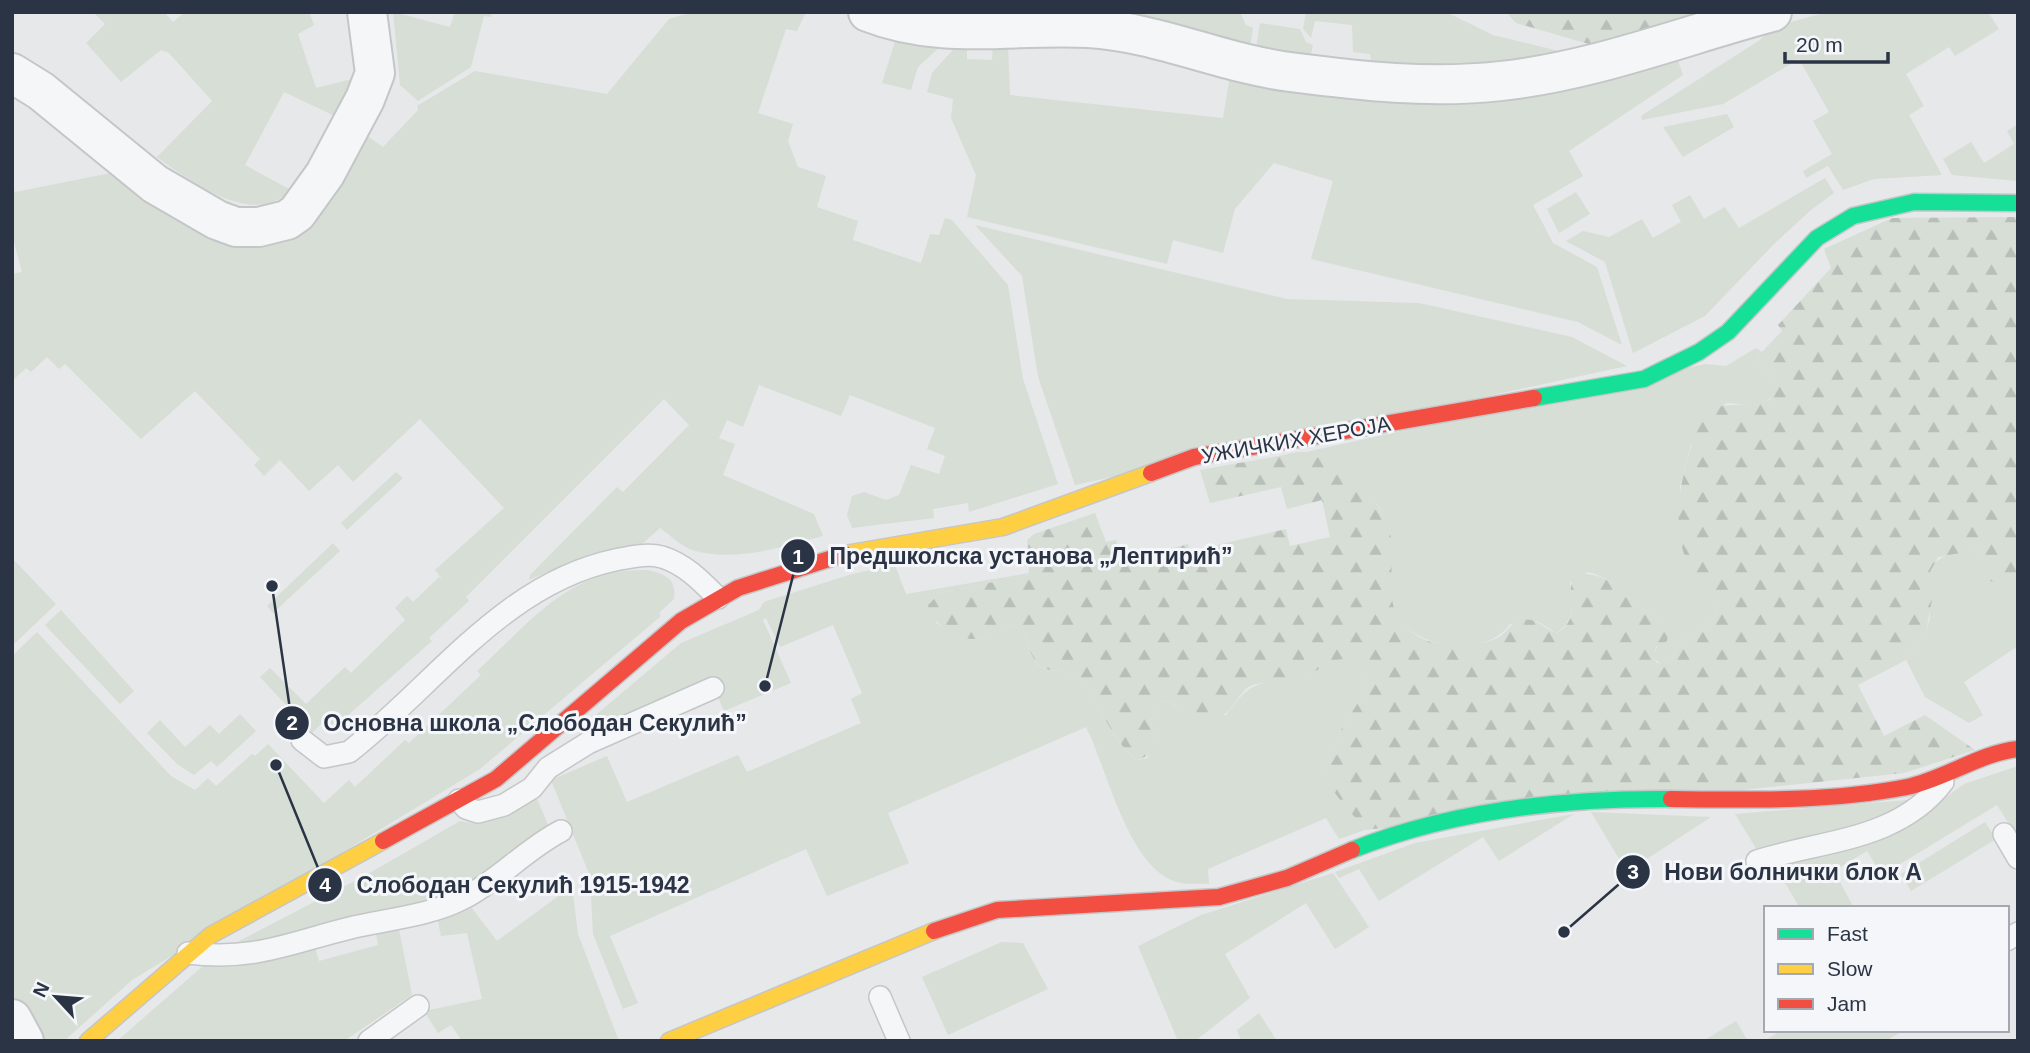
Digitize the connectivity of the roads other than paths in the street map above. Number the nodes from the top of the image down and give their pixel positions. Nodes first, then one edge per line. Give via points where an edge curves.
1 (367, 12) edge
2 (869, 12) edge
3 (1772, 12) edge
4 (12, 73) edge
5 (2018, 203) edge
6 (718, 598) junction
7 (713, 688) dead end
8 (302, 740) dead end
9 (2018, 749) edge
10 (1949, 774) junction
11 (458, 800) junction
12 (561, 831) dead end
13 (2004, 834) dead end
14 (2018, 858) edge
15 (1757, 861) dead end
16 (188, 953) junction
17 (880, 997) dead end
18 (418, 1006) dead end
19 (12, 1019) edge
20 (24, 1041) edge
21 (88, 1041) edge
22 (369, 1041) edge
23 (669, 1041) edge
24 (899, 1041) edge

1 - 4 street via 375,73 365,99 331,164 297,213 260,227 236,227 217,220 155,184 41,91
2 - 3 street via 900,24 964,31 1088,28 1144,35 1278,71 1424,86 1502,81 1602,63
5 - 6 street, УЖИЧКИХ ХЕРОЈА via 1923,200 1852,216 1806,248 1727,333 1644,379 1194,457 1003,527 843,554
6 - 8 lane via 698,577 660,556 634,556 585,567 501,615 349,752 324,757
6 - 11 street, УЖИЧКИХ ХЕРОЈА via 681,621 496,779
7 - 11 lane via 588,743 548,768 532,788 504,805 478,812
9 - 10 street via 2001,751
10 - 15 lane via 1936,792 1893,824
10 - 23 street via 1864,794 1792,800 1560,801 1424,826 1241,893 997,910 918,936
11 - 16 street, УЖИЧКИХ ХЕРОЈА via 246,915
12 - 16 lane via 443,908 265,952 227,958
13 - 14 lane
16 - 21 street, УЖИЧКИХ ХЕРОЈА
17 - 24 lane
18 - 22 lane
19 - 20 street

